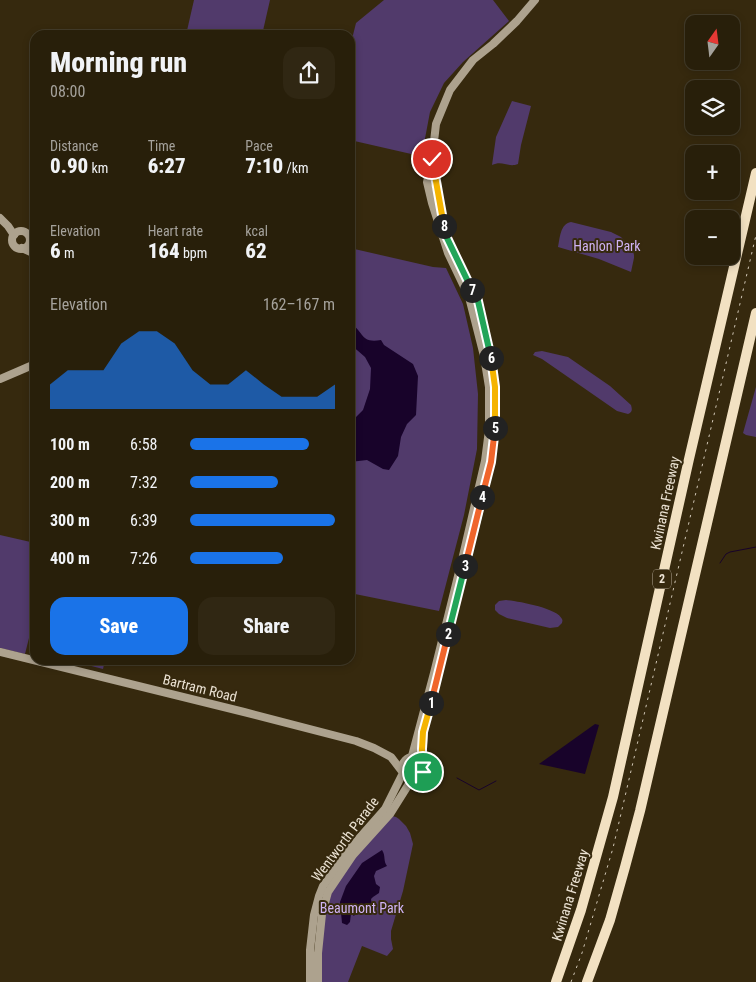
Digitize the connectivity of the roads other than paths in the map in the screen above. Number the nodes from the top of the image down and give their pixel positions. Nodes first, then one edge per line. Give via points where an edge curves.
1 (535, 0) edge
2 (432, 159) junction
3 (756, 173) edge
4 (0, 218) edge
5 (16, 234) junction
6 (30, 241) joint
7 (22, 248) junction
8 (30, 251) edge
9 (756, 313) edge
10 (30, 366) edge
11 (0, 379) edge
12 (0, 652) edge
13 (30, 659) edge
14 (53, 665) edge
15 (410, 756) junction
16 (391, 757) junction
17 (422, 761) junction
18 (402, 772) junction
19 (412, 779) junction
20 (310, 982) edge
21 (318, 982) edge
22 (556, 982) edge
23 (587, 982) edge

1 - 2 street, Wentworth Parade via 517,22 473,60 450,90 436,124
2 - 15 street, Wentworth Parade via 428,182 432,203 448,253 469,297 486,363 489,430 464,551
2 - 17 street, Wentworth Parade via 446,236 478,301 492,362 496,406 491,462 423,732
3 - 22 highway, Kwinana Freeway / 2 via 613,797 581,910
4 - 5 street
5 - 6 street via 26,233
5 - 7 street via 14,244
6 - 7 street
7 - 8 street
9 - 23 highway, 2 via 626,867
10 - 11 street
12 - 13 street, Bartram Road
14 - 16 street, Bartram Road via 356,741
15 - 16 street, Bartram Road
15 - 17 street
15 - 18 street, Wentworth Parade via 402,762
16 - 18 street, Bartram Road
17 - 19 street, Wentworth Parade via 422,774
18 - 19 street
18 - 20 street, Wentworth Parade via 385,809 323,886 314,915
19 - 21 street, Wentworth Parade via 390,814 354,854 328,892 321,924

